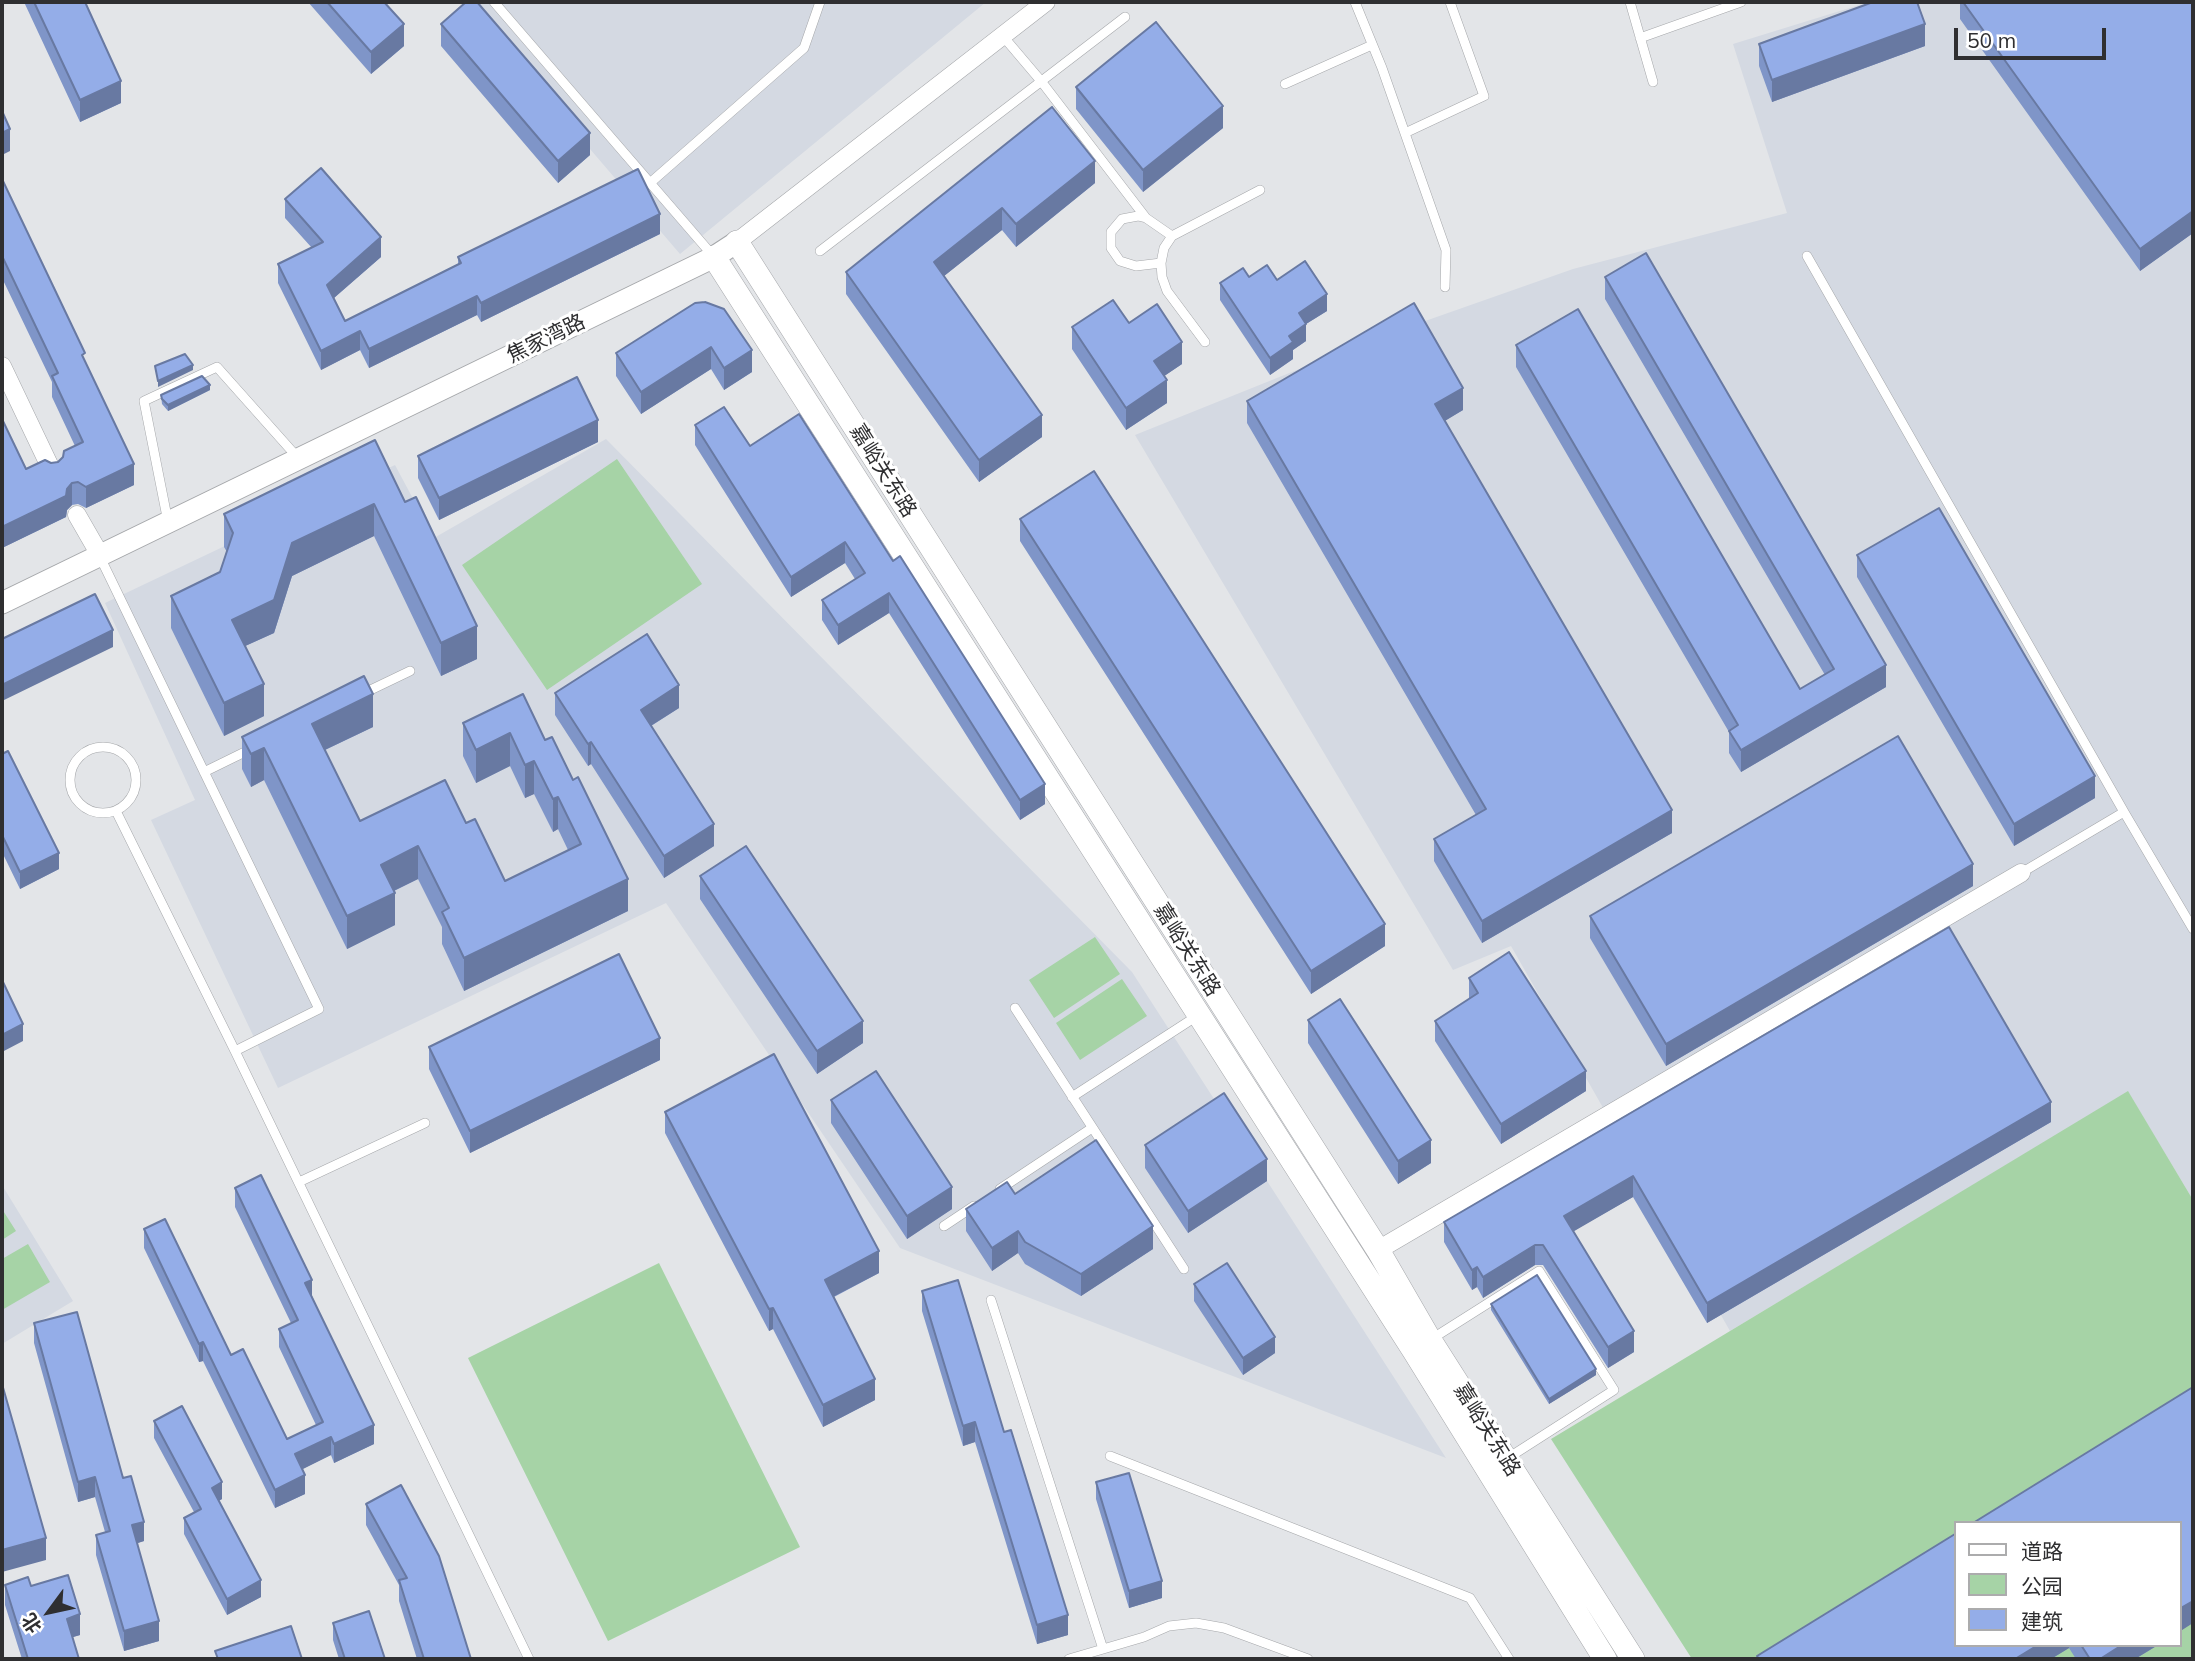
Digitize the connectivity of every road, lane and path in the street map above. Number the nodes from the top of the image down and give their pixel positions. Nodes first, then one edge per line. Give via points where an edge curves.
1 (494, 2) edge
2 (820, 2) edge
3 (1046, 2) edge
4 (1355, 2) edge
5 (1450, 2) edge
6 (1630, 2) edge
7 (1741, 2) edge
8 (1125, 17) dead end
9 (1002, 36) junction
10 (1640, 38) junction
11 (1372, 45) junction
12 (1041, 81) junction
13 (1653, 82) dead end
14 (1285, 84) dead end
15 (1405, 133) junction
16 (650, 183) junction
17 (1260, 190) dead end
18 (1146, 218) junction
19 (1172, 236) junction
20 (737, 242) junction
21 (820, 251) dead end
22 (1807, 256) dead end
23 (714, 257) junction
24 (1161, 262) junction
25 (1445, 287) dead end
26 (1205, 342) dead end
27 (2, 366) edge
28 (299, 459) junction
29 (53, 473) edge
30 (77, 515) dead end
31 (168, 522) junction
32 (100, 555) junction
33 (2, 603) edge
34 (410, 671) dead end
35 (349, 700) edge
36 (265, 742) edge
37 (204, 772) junction
38 (116, 811) junction
39 (2124, 812) junction
40 (2021, 873) joint
41 (2193, 929) edge
42 (1014, 1008) dead end
43 (1199, 1015) junction
44 (235, 1051) junction
45 (1072, 1097) junction
46 (425, 1123) dead end
47 (1092, 1128) junction
48 (299, 1182) junction
49 (989, 1196) edge
50 (978, 1204) edge
51 (944, 1226) dead end
52 (1378, 1250) junction
53 (1184, 1269) dead end
54 (991, 1300) dead end
55 (1422, 1345) junction
56 (1110, 1456) dead end
57 (1497, 1465) junction
58 (1103, 1649) junction
59 (529, 1659) edge
60 (1069, 1659) edge
61 (1308, 1659) edge
62 (1508, 1659) edge
63 (1605, 1659) edge
64 (1633, 1659) edge

1 - 16 lane
2 - 16 lane via 804,48
3 - 9 street, 焦家湾路
4 - 11 lane
5 - 15 lane via 1484,96
6 - 10 lane
7 - 10 lane
8 - 12 lane
9 - 12 lane
9 - 20 street, 焦家湾路
10 - 13 lane
11 - 14 lane
11 - 15 lane
12 - 18 lane
12 - 21 lane
15 - 25 lane via 1446,250
16 - 23 lane
17 - 19 lane
18 - 19 lane
18 - 24 lane via 1122,219 1111,232 1111,248 1128,265
19 - 24 lane
20 - 23 street, 焦家湾路
20 - 52 main road, 嘉峪关东路
22 - 39 lane
23 - 28 street, 焦家湾路
23 - 43 main road, 嘉峪关东路
24 - 26 lane via 1167,291
27 - 29 street
28 - 31 street, 焦家湾路
28 - 31 lane via 217,367 144,401
30 - 32 street
31 - 32 street, 焦家湾路
32 - 33 street, 焦家湾路
32 - 37 lane
34 - 35 lane
36 - 37 lane
37 - 44 lane via 319,1009
38 - 38 lane via 134,792 133,767 115,750 90,750 72,768 72,794 91,811
38 - 44 lane
39 - 40 lane
39 - 41 lane
40 - 52 street
42 - 45 lane
43 - 45 lane
43 - 55 main road, 嘉峪关东路
44 - 48 lane
45 - 47 lane
46 - 48 lane
47 - 49 lane
47 - 53 lane
48 - 59 lane
50 - 51 lane
52 - 55 main road, 嘉峪关东路
54 - 58 lane
55 - 57 main road, 嘉峪关东路
55 - 57 lane via 1539,1271 1614,1390
56 - 62 lane via 1470,1598
57 - 63 main road, 嘉峪关东路
57 - 64 main road, 嘉峪关东路
58 - 60 lane
58 - 61 lane via 1169,1626 1196,1623 1224,1628

